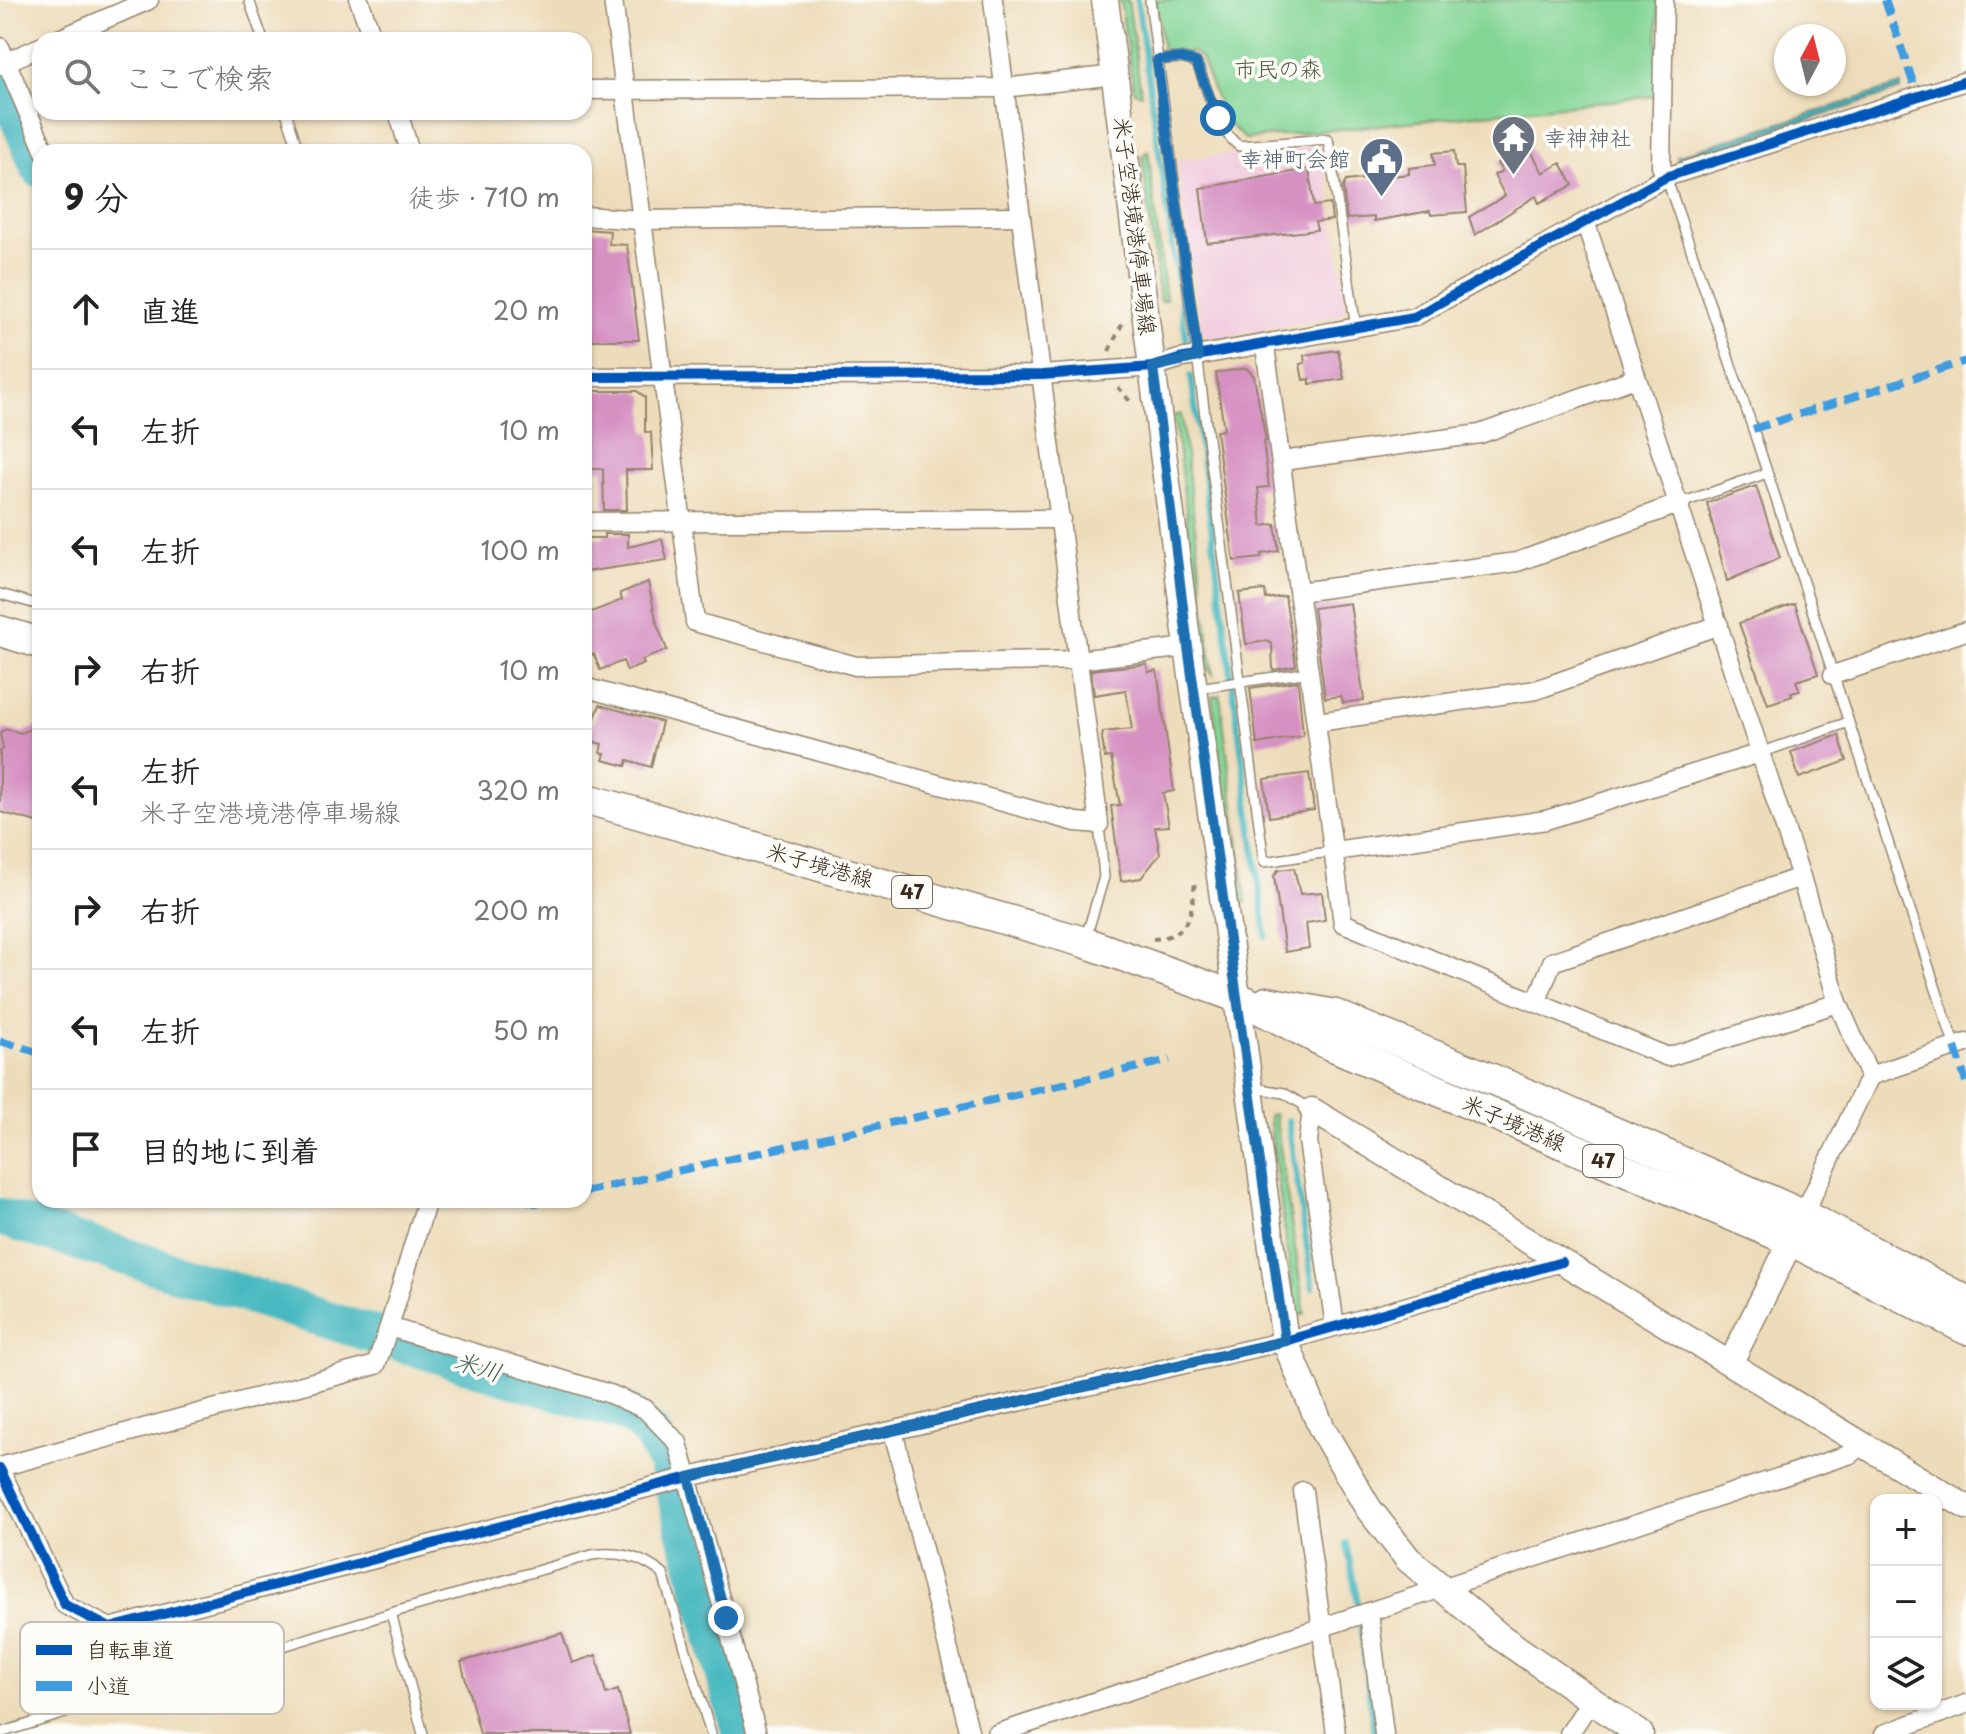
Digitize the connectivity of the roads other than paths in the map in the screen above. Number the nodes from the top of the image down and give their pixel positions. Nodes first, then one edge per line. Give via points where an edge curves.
1 (149, 0) edge
2 (249, 0) edge
3 (359, 0) edge
4 (613, 0) edge
5 (993, 0) edge
6 (1105, 0) edge
7 (1150, 0) edge
8 (1664, 0) edge
9 (75, 32) edge
10 (260, 32) edge
11 (370, 32) edge
12 (32, 49) edge
13 (2, 58) edge
14 (1157, 60) junction
15 (1115, 75) junction
16 (1966, 81) edge
17 (1004, 88) junction
18 (592, 90) edge
19 (623, 90) junction
20 (289, 120) edge
21 (400, 120) edge
22 (41, 144) edge
23 (296, 144) edge
24 (408, 144) edge
25 (1666, 177) junction
26 (1021, 216) junction
27 (592, 217) edge
28 (641, 220) junction
29 (1586, 224) junction
30 (1356, 328) junction
31 (1265, 346) junction
32 (1198, 357) junction
33 (1153, 367) junction
34 (1042, 375) junction
35 (592, 377) edge
36 (662, 377) junction
37 (1635, 378) junction
38 (1282, 461) junction
39 (1767, 473) junction
40 (1681, 503) junction
41 (1061, 519) junction
42 (592, 522) edge
43 (684, 522) junction
44 (1299, 592) junction
45 (0, 594) edge
46 (32, 603) edge
47 (1719, 625) junction
48 (0, 631) edge
49 (1966, 631) edge
50 (32, 641) edge
51 (1188, 647) junction
52 (1077, 660) junction
53 (1310, 672) junction
54 (1833, 675) junction
55 (1239, 682) junction
56 (1195, 688) junction
57 (592, 691) edge
58 (1318, 722) junction
59 (1846, 723) junction
60 (1760, 753) junction
61 (594, 791) edge
62 (1099, 824) junction
63 (1335, 851) junction
64 (1801, 877) junction
65 (1084, 942) junction
66 (1237, 997) junction
67 (1537, 1001) junction
68 (1838, 1003) junction
69 (1960, 1045) edge
70 (1870, 1076) junction
71 (1251, 1087) junction
72 (1312, 1110) junction
73 (425, 1208) edge
74 (1798, 1228) junction
75 (1562, 1262) junction
76 (1966, 1301) edge
77 (1335, 1326) junction
78 (389, 1327) junction
79 (1966, 1329) edge
80 (1285, 1341) junction
81 (1731, 1362) junction
82 (893, 1431) junction
83 (1863, 1444) junction
84 (0, 1468) edge
85 (689, 1477) junction
86 (1303, 1491) dead end
87 (1966, 1507) edge
88 (1443, 1588) junction
89 (391, 1613) junction
90 (1369, 1613) junction
91 (98, 1622) edge
92 (133, 1622) edge
93 (1321, 1627) junction
94 (284, 1646) edge
95 (1592, 1699) junction
96 (1966, 1704) edge
97 (62, 1714) edge
98 (0, 1733) edge
99 (423, 1734) edge
100 (711, 1734) edge
101 (757, 1734) edge
102 (970, 1734) edge
103 (996, 1734) edge
104 (1336, 1734) edge
105 (1384, 1734) edge
106 (1569, 1734) edge
107 (1640, 1734) edge
108 (1884, 1734) edge

1 - 9 street
2 - 10 lane
3 - 11 street
4 - 19 street
5 - 17 street
6 - 15 main road, 米子空港境港停車場線
7 - 14 lane
8 - 25 street via 1661,166
12 - 13 street
13 - 22 street
14 - 30 lane via 1196,62 1222,126 1239,146 1328,139
14 - 32 lane
15 - 17 street
15 - 33 main road, 米子空港境港停車場線
16 - 25 street
17 - 19 street
17 - 26 street
18 - 19 street
19 - 28 street
20 - 23 lane
21 - 24 street
25 - 29 street
25 - 39 lane
26 - 28 street
26 - 34 street
27 - 28 street
28 - 36 street
29 - 30 street via 1414,317
29 - 37 street
30 - 31 street
31 - 32 street
31 - 38 street
32 - 33 street
32 - 55 lane
33 - 34 street
33 - 51 main road, 米子空港境港停車場線
34 - 36 street
34 - 41 street
35 - 36 street
36 - 43 street
37 - 38 street via 1480,434
37 - 40 street
38 - 44 street
39 - 40 lane
39 - 54 lane
40 - 44 street via 1517,562
40 - 47 street
41 - 43 street
41 - 52 street
42 - 43 street
43 - 52 street via 695,622 856,666
44 - 53 street
45 - 46 lane
47 - 58 street via 1536,690
47 - 60 street
48 - 50 main road
49 - 54 street
51 - 52 street
51 - 56 main road, 米子空港境港停車場線
52 - 62 street
53 - 55 lane
53 - 58 street
54 - 59 lane
55 - 56 lane
55 - 63 lane via 1264,862
56 - 66 main road, 米子空港境港停車場線
57 - 62 street
58 - 63 street
59 - 60 lane
59 - 69 lane
60 - 63 street via 1546,820
60 - 64 street
61 - 65 main road, 米子境港線 / 47
62 - 65 lane via 1104,877
63 - 67 street via 1343,923
64 - 67 street via 1552,962
64 - 68 street
65 - 66 main road, 米子境港線 / 47
66 - 71 main road, 米子空港境港停車場線
66 - 74 main road, 米子境港線 / 47 via 1324,1042
67 - 68 street via 1668,1057
68 - 70 street
69 - 70 street
70 - 74 street
71 - 72 lane via 1284,1093
71 - 80 main road, 米子空港境港停車場線
72 - 75 street
72 - 77 street via 1308,1141
73 - 78 street
74 - 76 main road, 米子境港線 / 47
74 - 79 main road, 米子境港線 / 47
74 - 81 street
75 - 77 street
75 - 81 street
77 - 80 street
78 - 84 street via 376,1365
78 - 85 street via 645,1409 678,1443
80 - 82 street
80 - 88 main road, 米子空港境港停車場線 via 1322,1429 1368,1508 1408,1559
81 - 83 street
82 - 85 street
82 - 102 street
83 - 87 street
83 - 88 street via 1851,1454
84 - 91 street via 65,1605
85 - 92 street
85 - 101 street
86 - 93 street
88 - 90 street
88 - 95 main road, 米子空港境港停車場線 via 1499,1636
89 - 94 lane
89 - 99 lane
89 - 100 lane via 592,1555 632,1555 663,1574
90 - 93 street
90 - 105 street
93 - 103 street
93 - 104 street
95 - 106 street
95 - 107 main road, 米子空港境港停車場線
96 - 108 street
97 - 98 lane

